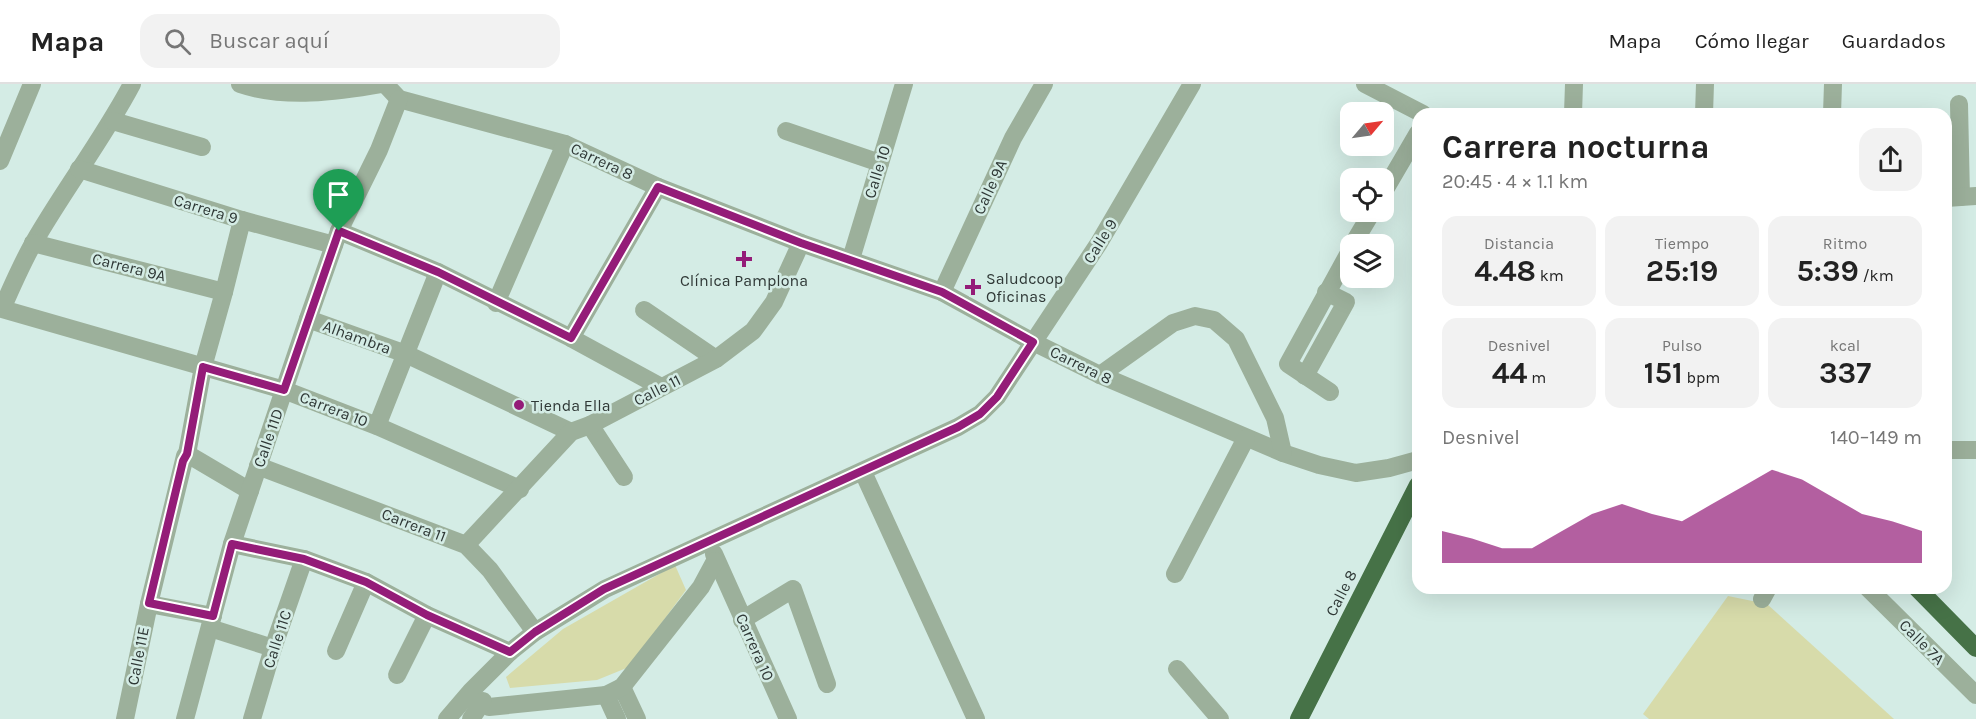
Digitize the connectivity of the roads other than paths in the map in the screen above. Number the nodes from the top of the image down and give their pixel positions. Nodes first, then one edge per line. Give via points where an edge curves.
1 (32, 84) edge
2 (132, 84) edge
3 (240, 84) edge
4 (384, 84) edge
5 (904, 84) edge
6 (1044, 84) edge
7 (1192, 84) edge
8 (1365, 84) edge
9 (1574, 84) edge
10 (1705, 84) edge
11 (1833, 84) edge
12 (399, 99) junction
13 (1959, 104) dead end
14 (1412, 108) edge
15 (1573, 108) edge
16 (1704, 108) edge
17 (1832, 108) edge
18 (113, 121) junction
19 (786, 131) dead end
20 (1412, 143) edge
21 (565, 144) junction
22 (202, 147) dead end
23 (0, 161) edge
24 (880, 163) junction
25 (79, 169) junction
26 (1394, 174) edge
27 (658, 187) junction
28 (1961, 197) edge
29 (242, 220) junction
30 (337, 238) junction
31 (33, 243) junction
32 (801, 243) junction
33 (851, 259) junction
34 (1340, 268) edge
35 (438, 272) junction
36 (224, 292) junction
37 (942, 292) junction
38 (496, 303) junction
39 (644, 310) dead end
40 (308, 319) junction
41 (571, 338) junction
42 (1033, 342) junction
43 (406, 354) junction
44 (716, 359) junction
45 (203, 367) junction
46 (1100, 375) junction
47 (660, 387) junction
48 (284, 390) junction
49 (1329, 392) dead end
50 (590, 425) junction
51 (376, 426) junction
52 (571, 432) junction
53 (1246, 438) junction
54 (1952, 450) edge
55 (1976, 450) edge
56 (1283, 453) junction
57 (188, 454) junction
58 (1412, 462) edge
59 (258, 466) junction
60 (863, 472) junction
61 (624, 477) dead end
62 (520, 489) junction
63 (250, 491) junction
64 (1412, 497) edge
65 (710, 541) junction
66 (232, 544) junction
67 (466, 545) junction
68 (304, 559) junction
69 (716, 561) junction
70 (1175, 574) dead end
71 (366, 582) junction
72 (1874, 594) edge
73 (1923, 594) edge
74 (149, 603) junction
75 (427, 615) junction
76 (742, 620) junction
77 (212, 622) junction
78 (535, 632) junction
79 (273, 648) junction
80 (1976, 648) edge
81 (336, 651) dead end
82 (510, 652) junction
83 (1177, 669) dead end
84 (397, 675) dead end
85 (827, 684) dead end
86 (614, 691) junction
87 (1976, 695) edge
88 (484, 705) edge
89 (125, 719) edge
90 (185, 719) edge
91 (252, 719) edge
92 (447, 719) edge
93 (471, 719) edge
94 (617, 719) edge
95 (637, 719) edge
96 (788, 719) edge
97 (976, 719) edge
98 (1220, 719) edge
99 (1299, 719) edge

1 - 23 street
2 - 18 street
3 - 4 street via 288,92
4 - 12 street
5 - 24 street, Calle 10
6 - 37 street, Calle 9A via 1013,138
7 - 42 street, Calle 9 via 1100,243
8 - 14 street
9 - 15 street
10 - 16 street
11 - 17 street
12 - 21 street, Carrera 8
12 - 30 street, Calle 11D
13 - 28 street
18 - 22 street
18 - 25 street
19 - 24 street
20 - 26 street
21 - 27 street, Carrera 8
21 - 38 street
24 - 33 street, Calle 10
25 - 29 street, Carrera 9
25 - 31 street
27 - 32 street, Carrera 8
27 - 41 street
29 - 30 street, Carrera 9
29 - 36 street, Calle 11E
30 - 35 street, Carrera 9
30 - 40 street, Calle 11D
31 - 36 street, Carrera 9A
31 - 45 street, Carrera 10 via 2,309
32 - 33 street, Carrera 8
32 - 44 street, Calle 11 via 774,302 753,332
33 - 37 street, Carrera 8
34 - 49 street via 1288,364
35 - 38 street, Carrera 9
35 - 43 street
36 - 45 street, Calle 11E
37 - 42 street, Carrera 8
38 - 41 street, Carrera 9
39 - 44 street
40 - 43 street, Alhambra
40 - 48 street, Calle 11D
41 - 47 street, Carrera 9
42 - 46 street, Carrera 8
42 - 60 street, Calle 9 via 997,397 980,414
43 - 51 street
43 - 52 street
44 - 47 street, Calle 11
45 - 48 street, Carrera 10
45 - 57 street, Calle 11E
46 - 53 street, Carrera 8
46 - 56 street via 1173,323 1195,316 1215,320 1236,339 1275,418
47 - 50 street, Calle 11
48 - 51 street, Carrera 10
48 - 59 street, Calle 11D
50 - 52 street, Calle 11
50 - 61 street
51 - 62 street, Carrera 10
52 - 62 street, Calle 11
53 - 56 street, Carrera 8
53 - 70 street
54 - 55 street
56 - 58 street, Carrera 8 via 1356,473
57 - 63 street
57 - 74 street, Calle 11E via 183,461
59 - 63 street, Calle 11D
59 - 67 street, Carrera 11
60 - 65 street, Calle 9
60 - 97 street
62 - 67 street, Calle 11
63 - 66 street, Calle 11D
64 - 99 highway, Calle 8
65 - 69 street, Carrera 10
65 - 78 street, Calle 9 via 604,589
66 - 68 street
66 - 77 street, Calle 11D
67 - 78 street, Carrera 11 via 490,570
68 - 71 street
68 - 79 street, Calle 11C
69 - 76 street, Carrera 10
69 - 86 street via 701,587
71 - 75 street
71 - 81 street
72 - 87 street, Calle 7A
73 - 80 highway
74 - 77 street
74 - 89 street, Calle 11E
75 - 82 street
75 - 84 street
76 - 85 street via 793,589
76 - 96 street, Carrera 10
77 - 79 street
77 - 90 street, Calle 11D
78 - 82 street, Calle 9
79 - 91 street, Calle 11C
82 - 88 street, Calle 9
83 - 98 street
86 - 88 street
86 - 94 street
86 - 95 street
88 - 92 street, Calle 9
88 - 93 street

